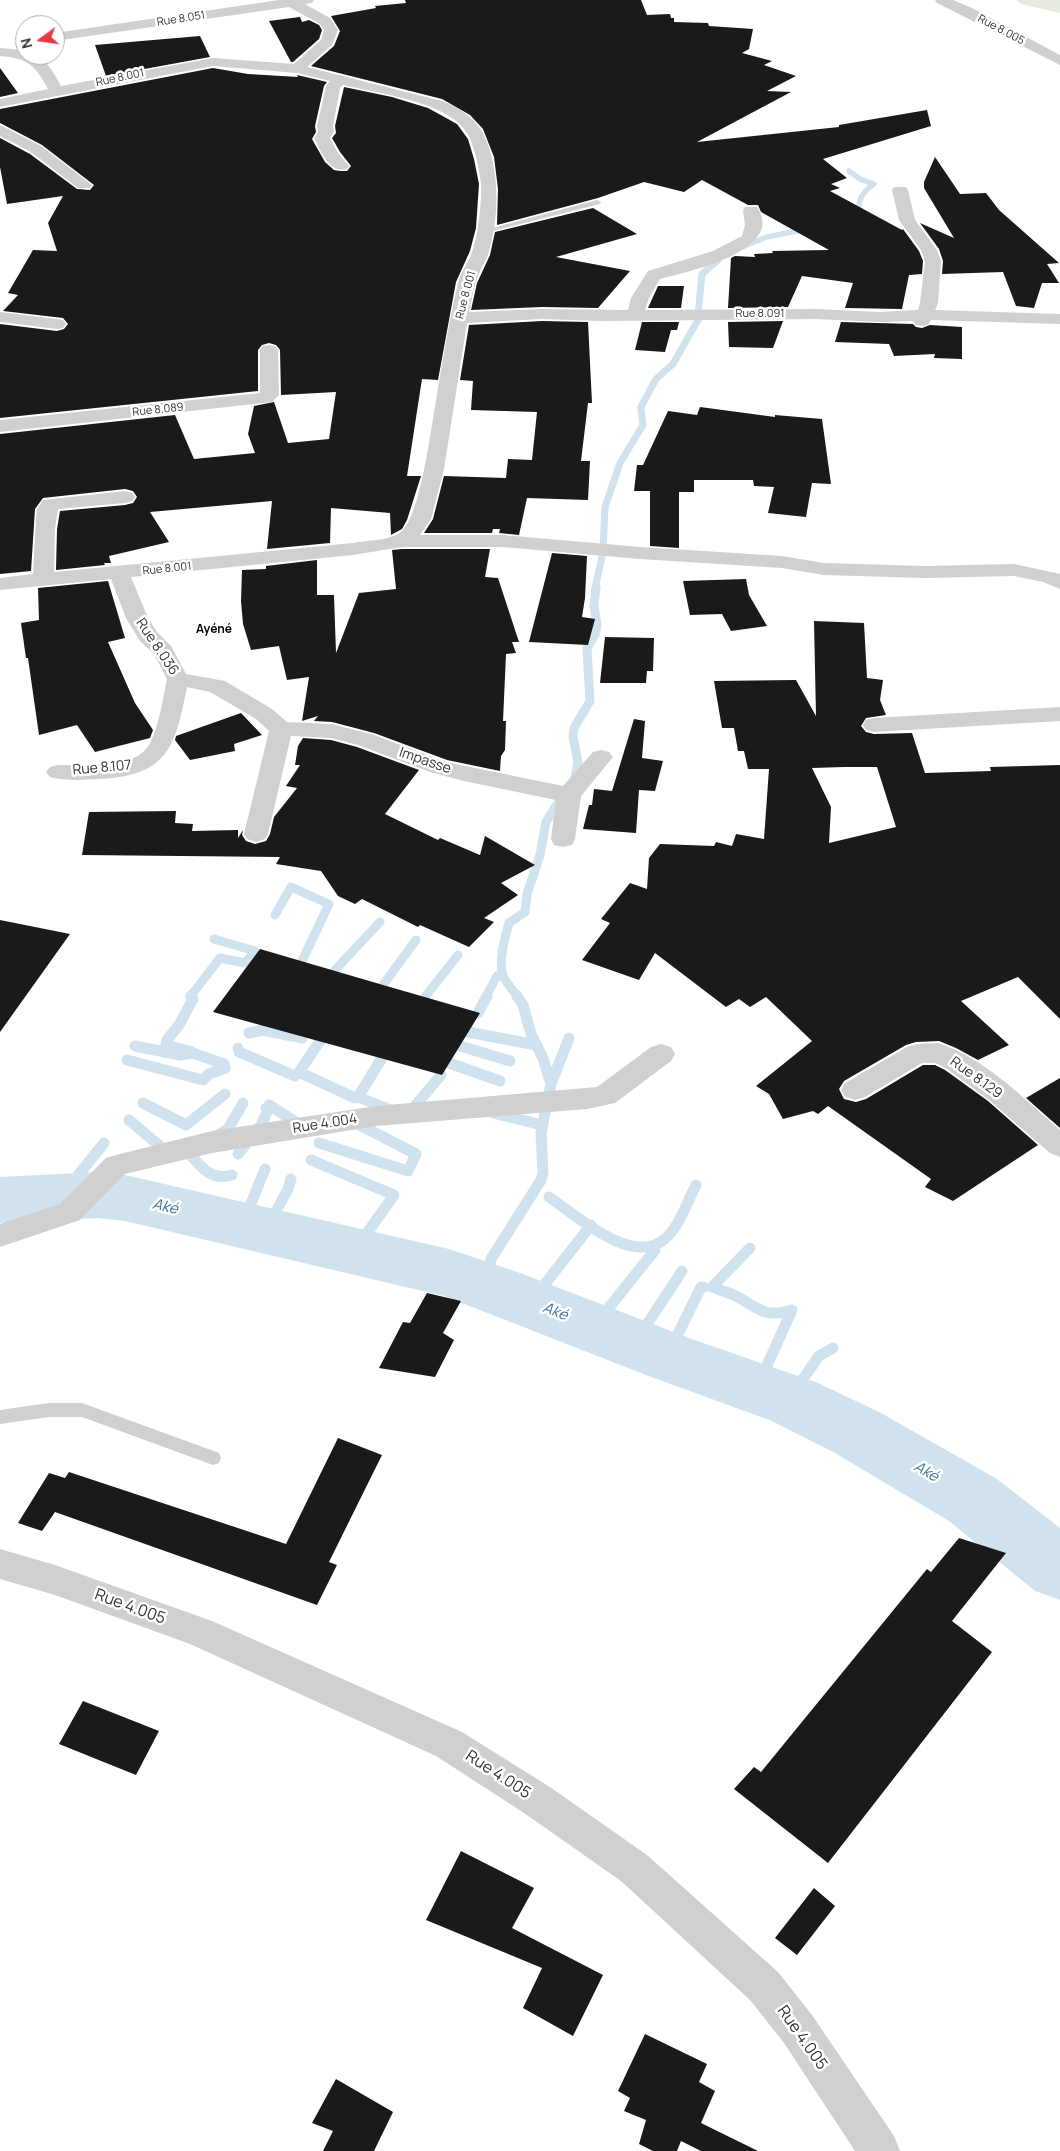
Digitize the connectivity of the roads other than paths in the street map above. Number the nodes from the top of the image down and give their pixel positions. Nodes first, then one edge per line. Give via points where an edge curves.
1 (307, 0) edge
2 (942, 0) edge
3 (291, 2) junction
4 (169, 21) junction
5 (177, 34) dead end
6 (65, 36) edge
7 (15, 39) edge
8 (0, 41) edge
9 (0, 52) edge
10 (1060, 61) edge
11 (297, 69) junction
12 (339, 81) junction
13 (56, 91) junction
14 (0, 103) edge
15 (0, 130) edge
16 (341, 166) dead end
17 (84, 185) dead end
18 (900, 190) dead end
19 (597, 202) dead end
20 (751, 210) dead end
21 (485, 231) junction
22 (635, 315) junction
23 (0, 318) edge
24 (459, 318) junction
25 (923, 318) junction
26 (1060, 319) edge
27 (57, 324) dead end
28 (269, 350) dead end
29 (0, 426) edge
30 (125, 497) dead end
31 (402, 541) junction
32 (118, 574) junction
33 (44, 581) junction
34 (1060, 583) edge
35 (0, 584) edge
36 (178, 679) junction
37 (1060, 714) edge
38 (874, 725) dead end
39 (282, 729) junction
40 (601, 757) dead end
41 (58, 772) dead end
42 (569, 795) junction
43 (256, 834) dead end
44 (563, 839) dead end
45 (661, 1054) dead end
46 (855, 1090) dead end
47 (1060, 1146) edge
48 (0, 1236) edge
49 (0, 1417) edge
50 (213, 1458) dead end
51 (0, 1564) edge
52 (879, 2151) edge

1 - 3 street, Rue 8.051
2 - 10 street, Rue 8.005
3 - 4 street, Rue 8.051
3 - 11 street via 325,21 331,30 327,42
4 - 5 street
4 - 6 street, Rue 8.051
7 - 8 street
9 - 13 street via 36,59
11 - 12 street, Rue 8.001
11 - 13 street, Rue 8.001 via 213,62
12 - 16 street via 332,86 326,132 322,138
12 - 21 street, Rue 8.001 via 436,104 462,118 479,142 489,184
13 - 14 street, Rue 8.001
15 - 17 street via 36,149
18 - 25 street via 907,220 929,250 933,261 929,303
19 - 21 lane
20 - 22 street via 754,227 746,242 691,266 654,276 640,298
21 - 24 street, Rue 8.001 via 468,278
22 - 24 street, Rue 8.091 via 542,314
22 - 25 street, Rue 8.091 via 816,314
23 - 27 street
24 - 31 street, Rue 8.001 via 434,469 421,519
25 - 26 street, Rue 8.091
28 - 29 street, Rue 8.089 via 271,390 265,398
30 - 33 street via 50,504 45,529
31 - 32 street, Rue 8.001
31 - 34 street via 503,541 782,562 824,569 1014,570 1049,577
32 - 33 street, Rue 8.001
32 - 36 street, Rue 8.036 via 136,618 163,651
33 - 35 street, Rue 8.001
36 - 39 street, Rue 8.036 via 217,686 264,714
36 - 41 street, Rue 8.107 via 167,728 156,752 139,765 116,770
37 - 38 street
39 - 42 street, Impasse via 332,731 446,770
39 - 43 street
40 - 42 street
42 - 44 street
45 - 48 street, Rue 4.004 via 605,1096 587,1100 376,1116 212,1142 116,1166 70,1212
46 - 47 street, Rue 8.129 via 917,1054 938,1053 956,1060
49 - 50 lane via 49,1410 82,1410
51 - 52 street, Rue 4.005 via 55,1580 200,1632 449,1744 537,1800 634,1868 764,1986 798,2029

